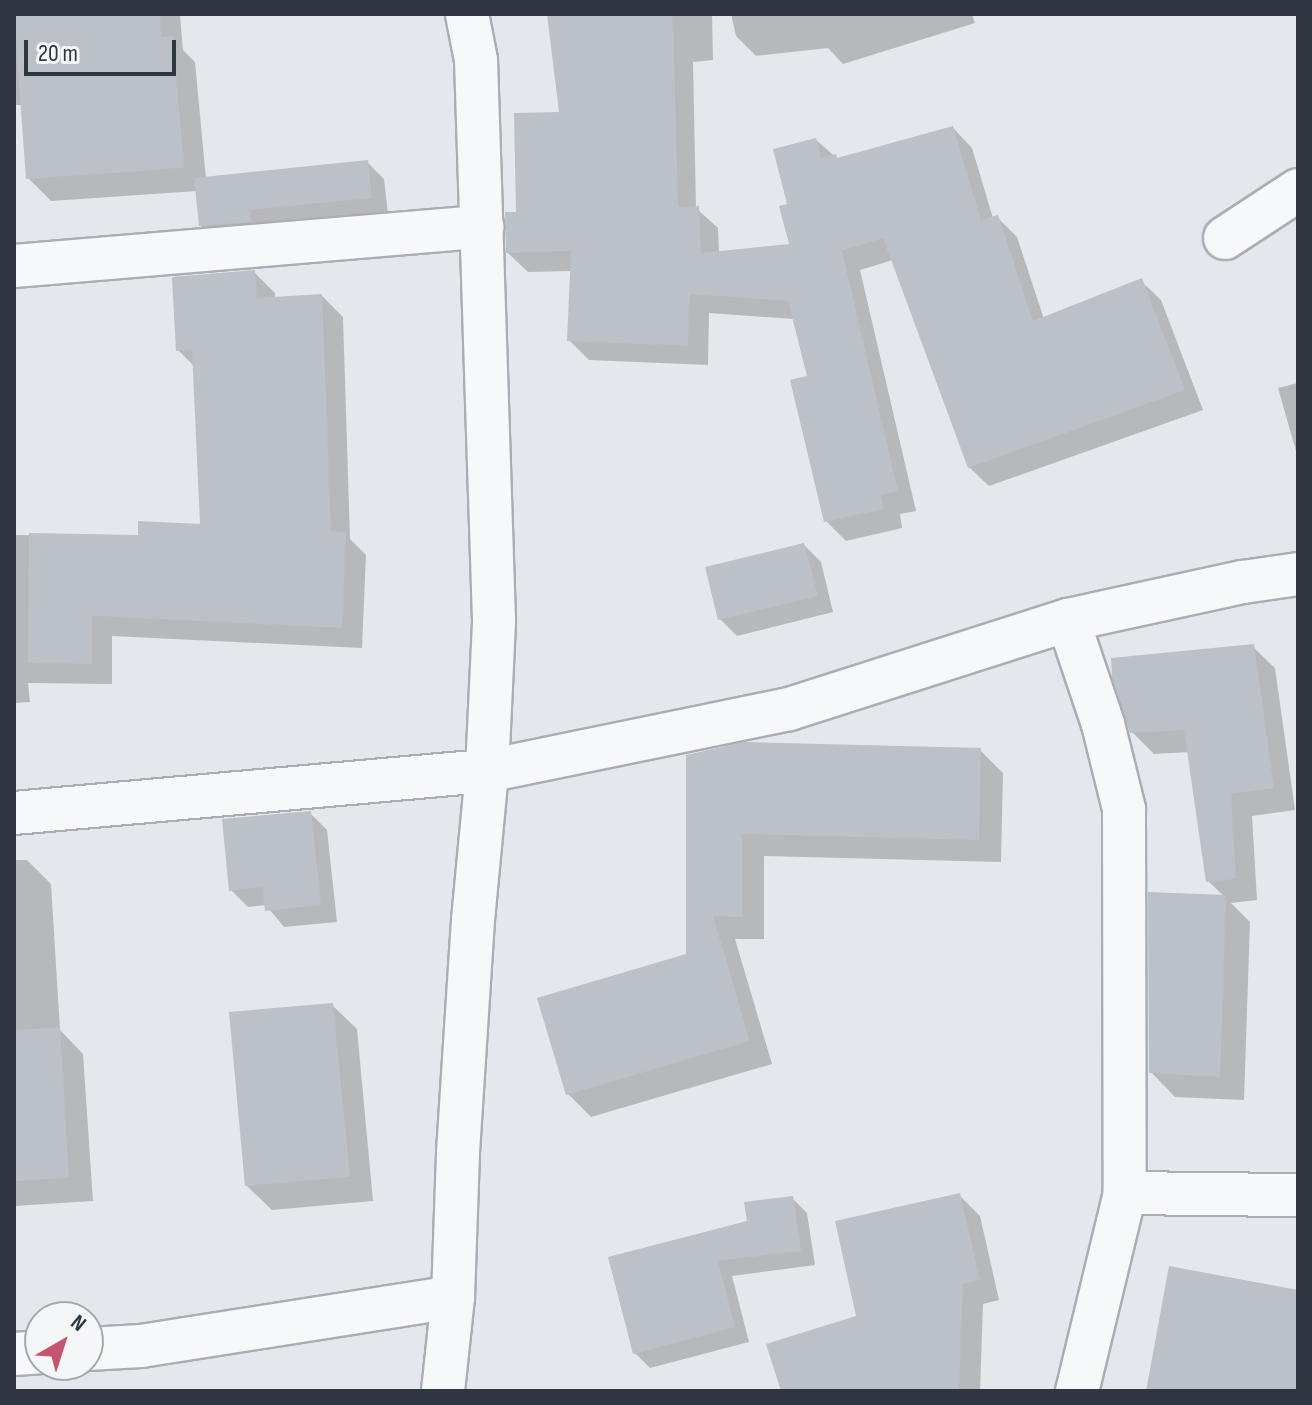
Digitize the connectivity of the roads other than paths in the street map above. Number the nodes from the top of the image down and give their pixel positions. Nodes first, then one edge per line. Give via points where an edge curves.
1 (467, 14) edge
2 (1298, 190) edge
3 (482, 227) junction
4 (1225, 238) dead end
5 (14, 266) edge
6 (1298, 574) edge
7 (1068, 620) junction
8 (487, 771) junction
9 (14, 813) edge
10 (1125, 1193) junction
11 (1298, 1195) edge
12 (453, 1297) junction
13 (104, 1348) edge
14 (443, 1391) edge
15 (1077, 1391) edge

1 - 3 street via 476,60
2 - 4 street
3 - 5 street
3 - 8 street via 494,620
6 - 7 street
7 - 8 street via 789,709
7 - 10 street via 1103,724 1124,809
8 - 9 street
8 - 12 street via 467,1013
10 - 11 street
10 - 15 street
12 - 13 street
12 - 14 street

